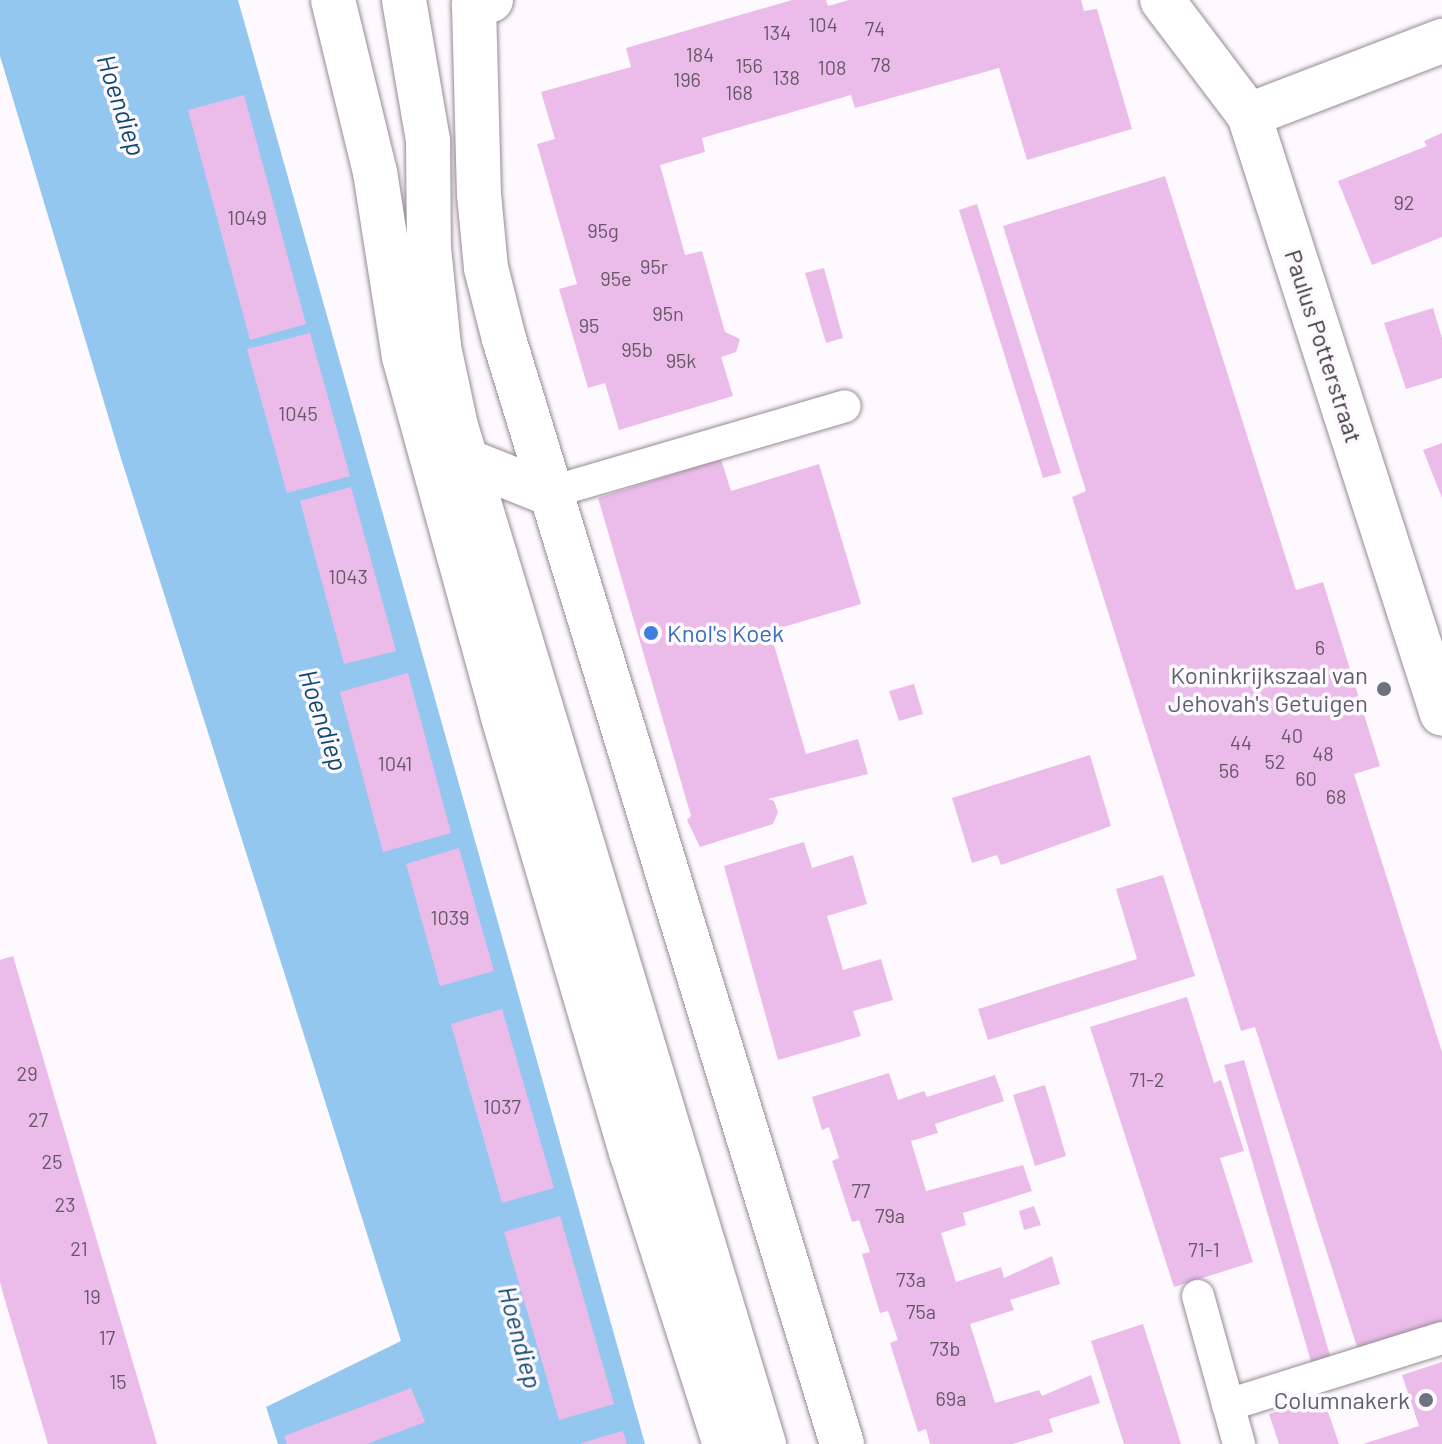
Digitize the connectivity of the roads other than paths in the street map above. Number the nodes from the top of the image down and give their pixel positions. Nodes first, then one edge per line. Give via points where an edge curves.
1 (333, 0) edge
2 (404, 0) edge
3 (1162, 0) edge
4 (482, 3) edge
5 (1442, 41) edge
6 (1249, 115) junction
7 (845, 406) dead end
8 (465, 460) junction
9 (548, 493) junction
10 (1430, 628) edge
11 (1442, 714) edge
12 (1198, 1296) dead end
13 (1442, 1338) edge
14 (1228, 1405) junction
15 (725, 1444) edge
16 (764, 1444) edge
17 (842, 1444) edge
18 (1239, 1444) edge

1 - 15 main road via 375,172 404,357 514,757 631,1152
2 - 8 main road via 428,141 429,248 439,347
3 - 6 main road, Paulus Potterstraat
4 - 9 main road via 486,268
5 - 6 main road
6 - 10 main road, Paulus Potterstraat
7 - 9 lane
8 - 9 main road
8 - 16 main road
9 - 17 main road
10 - 11 main road, Paulus Potterstraat
12 - 14 lane
13 - 14 lane
14 - 18 lane

